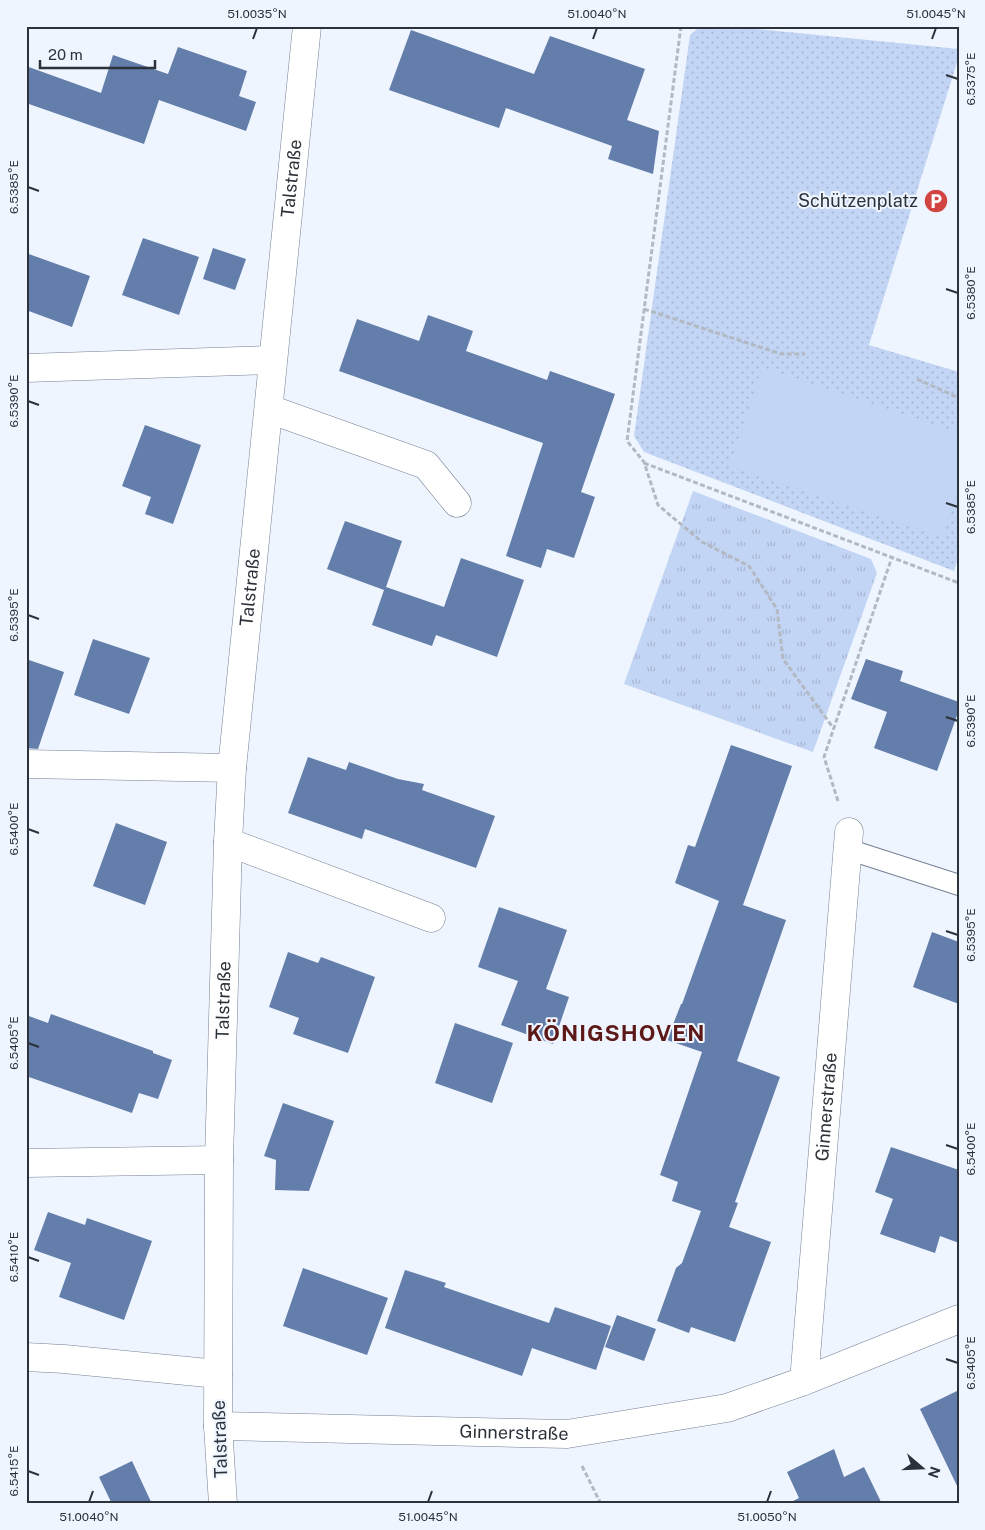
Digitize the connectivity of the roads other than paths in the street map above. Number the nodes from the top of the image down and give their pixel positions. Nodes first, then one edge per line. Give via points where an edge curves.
1 (307, 26) edge
2 (272, 360) junction
3 (26, 368) edge
4 (269, 408) junction
5 (457, 503) dead end
6 (26, 764) edge
7 (232, 768) junction
8 (848, 840) joint
9 (228, 842) junction
10 (959, 885) edge
11 (431, 918) dead end
12 (219, 1160) junction
13 (26, 1164) edge
14 (959, 1319) edge
15 (26, 1357) edge
16 (218, 1374) junction
17 (804, 1381) junction
18 (218, 1426) junction
19 (223, 1504) edge

1 - 2 street, Talstraße
2 - 3 street
2 - 4 street, Talstraße
4 - 5 street via 426,465
4 - 7 street, Talstraße
6 - 7 street
7 - 9 street, Talstraße
8 - 10 lane
8 - 17 street, Ginnerstraße
9 - 11 street
9 - 12 street, Talstraße
12 - 13 street
12 - 16 street, Talstraße
14 - 17 street, Ginnerstraße
15 - 16 street, Talstraße
16 - 18 street, Talstraße
17 - 18 street, Ginnerstraße via 727,1408 567,1434
18 - 19 street, Talstraße

